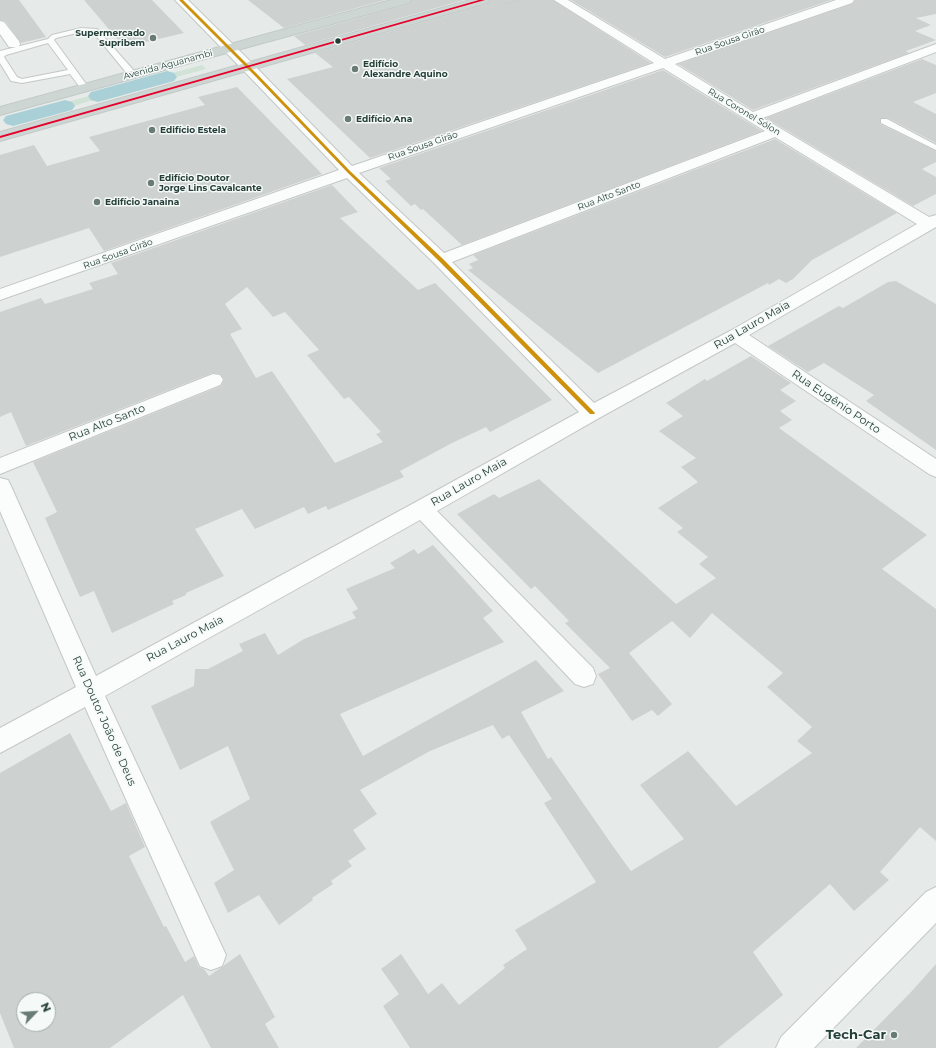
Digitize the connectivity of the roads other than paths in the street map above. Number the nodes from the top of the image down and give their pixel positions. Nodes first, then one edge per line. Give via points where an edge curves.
1 (181, 0) edge
2 (405, 0) edge
3 (483, 0) edge
4 (560, 0) edge
5 (848, 0) edge
6 (0, 25) edge
7 (50, 40) junction
8 (14, 44) dead end
9 (229, 48) junction
10 (936, 48) edge
11 (664, 64) junction
12 (248, 67) junction
13 (72, 71) junction
14 (132, 74) junction
15 (85, 88) junction
16 (0, 111) edge
17 (752, 117) junction
18 (884, 121) dead end
19 (776, 132) junction
20 (0, 137) edge
21 (936, 148) edge
22 (349, 172) junction
23 (934, 222) edge
24 (441, 260) junction
25 (0, 295) edge
26 (736, 335) junction
27 (213, 380) dead end
28 (592, 413) junction
29 (0, 466) edge
30 (936, 469) edge
31 (0, 486) edge
32 (422, 509) junction
33 (584, 676) dead end
34 (90, 691) junction
35 (0, 741) edge
36 (936, 902) edge
37 (211, 955) dead end
38 (792, 1048) edge

1 - 9 street
2 - 9 main road, Avenida Aguanambi
3 - 12 main road
4 - 11 street, Rua Coronel Sólon
5 - 11 street, Rua Sousa Girão
6 - 8 street
7 - 13 lane
7 - 13 lane via 10,50 0,57 14,79 22,82
7 - 14 lane via 62,34 95,30
9 - 12 street
9 - 14 main road, Avenida Aguanambi
10 - 17 street
11 - 17 street, Rua Coronel Sólon
11 - 22 street, Rua Sousa Girão
12 - 20 main road
12 - 22 street
13 - 15 lane
14 - 15 main road, Avenida Aguanambi
15 - 16 main road, Avenida Aguanambi
17 - 19 street, Rua Coronel Sólon
18 - 21 lane
19 - 23 street, Rua Coronel Sólon
19 - 24 street, Rua Alto Santo
22 - 24 street
22 - 25 street, Rua Sousa Girão
23 - 26 street, Rua Lauro Maia
24 - 28 street
26 - 28 street, Rua Lauro Maia
26 - 30 street, Rua Eugênio Porto
27 - 29 street, Rua Alto Santo
28 - 32 street, Rua Lauro Maia
31 - 34 street, Rua Doutor João de Deus
32 - 33 street
32 - 34 street, Rua Lauro Maia
34 - 35 street, Rua Lauro Maia
34 - 37 street, Rua Doutor João de Deus
36 - 38 street

